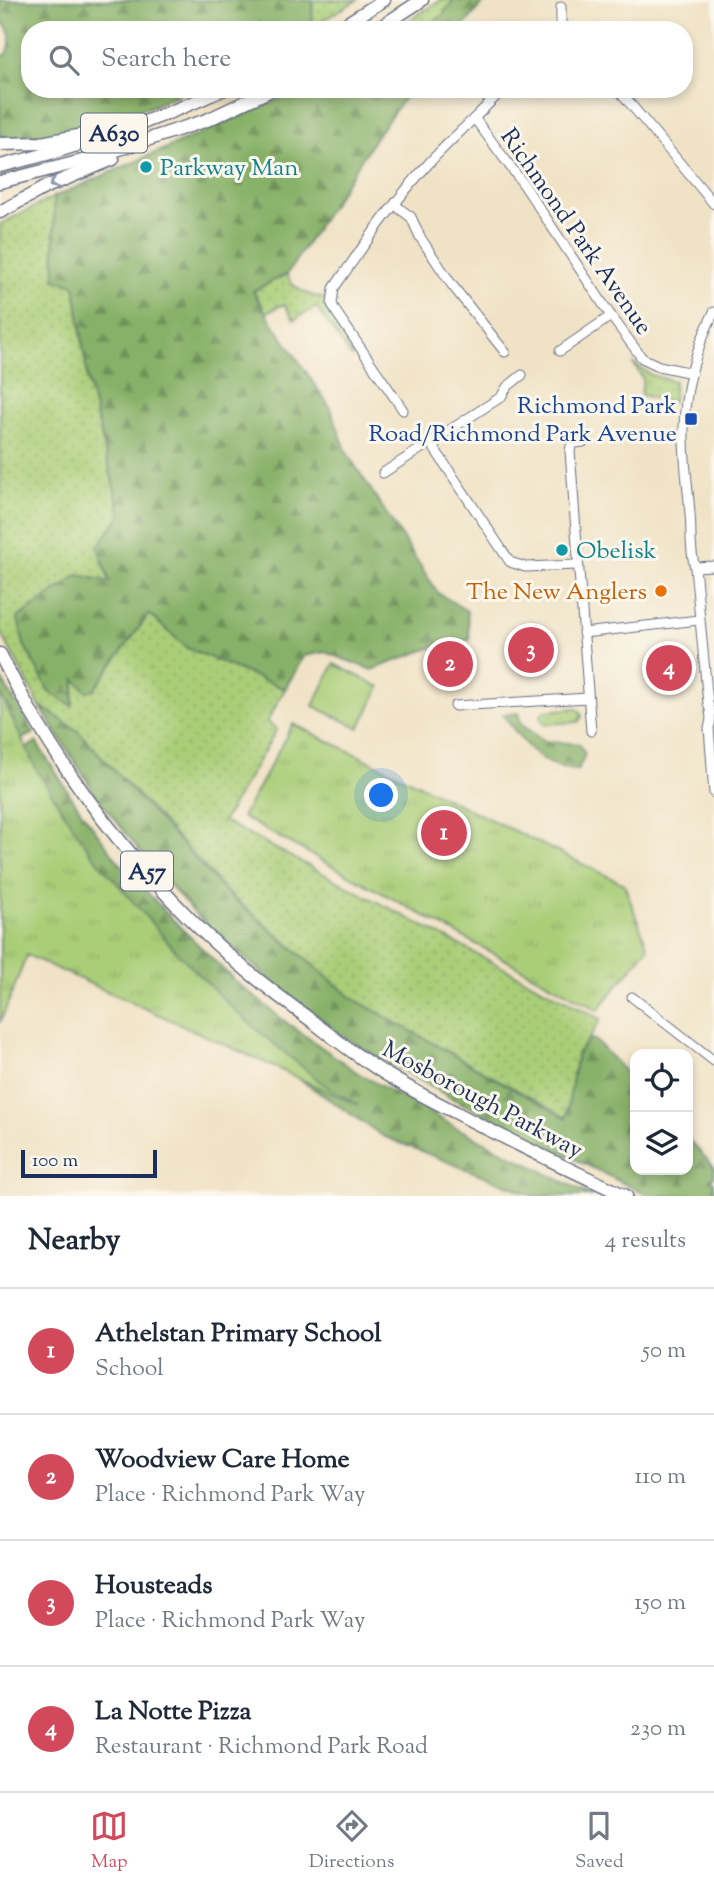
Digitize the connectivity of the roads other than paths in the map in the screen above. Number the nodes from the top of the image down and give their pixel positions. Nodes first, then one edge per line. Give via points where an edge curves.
1 (384, 0) edge
2 (422, 0) edge
3 (561, 7) dead end
4 (350, 21) edge
5 (390, 21) edge
6 (561, 21) edge
7 (205, 98) edge
8 (254, 98) edge
9 (495, 98) edge
10 (626, 98) edge
11 (192, 104) junction
12 (475, 119) junction
13 (207, 120) junction
14 (0, 144) edge
15 (0, 166) edge
16 (0, 182) edge
17 (396, 204) junction
18 (714, 204) edge
19 (0, 212) edge
20 (714, 312) edge
21 (611, 316) junction
22 (560, 351) dead end
23 (505, 352) dead end
24 (692, 373) junction
25 (522, 375) dead end
26 (403, 410) dead end
27 (430, 442) junction
28 (583, 442) dead end
29 (383, 473) dead end
30 (577, 565) junction
31 (714, 566) edge
32 (695, 567) junction
33 (699, 620) junction
34 (583, 633) junction
35 (0, 654) edge
36 (710, 668) edge
37 (588, 698) junction
38 (455, 706) dead end
39 (590, 731) dead end
40 (714, 793) edge
41 (632, 997) dead end
42 (714, 1061) edge
43 (626, 1196) edge

1 - 4 highway
2 - 5 highway
3 - 6 street
7 - 11 highway, A630
8 - 13 highway, A630
9 - 12 street
10 - 18 street
11 - 14 highway via 69,139
11 - 15 highway, A630 via 81,145
12 - 17 street via 437,154
12 - 21 street, Richmond Park Avenue
13 - 16 highway, A630 via 73,164
13 -> 19 highway via 64,179
17 - 23 street via 411,217 452,285
17 - 26 street via 334,288 332,304
20 - 24 street
21 - 22 street
21 - 24 street, Richmond Park Avenue via 642,358
24 - 32 street via 684,451
25 - 27 street via 501,397
27 - 29 street
27 - 30 street via 510,562 525,567
28 - 30 street via 570,446
30 - 34 street
31 - 32 street
32 - 33 street
33 - 34 street
33 - 36 street
34 - 37 street
35 - 43 highway, Mosborough Parkway / A57 via 50,745 97,810 191,920 259,981 372,1066 515,1144
36 - 40 street
37 - 38 street
37 - 39 street
41 - 42 street

